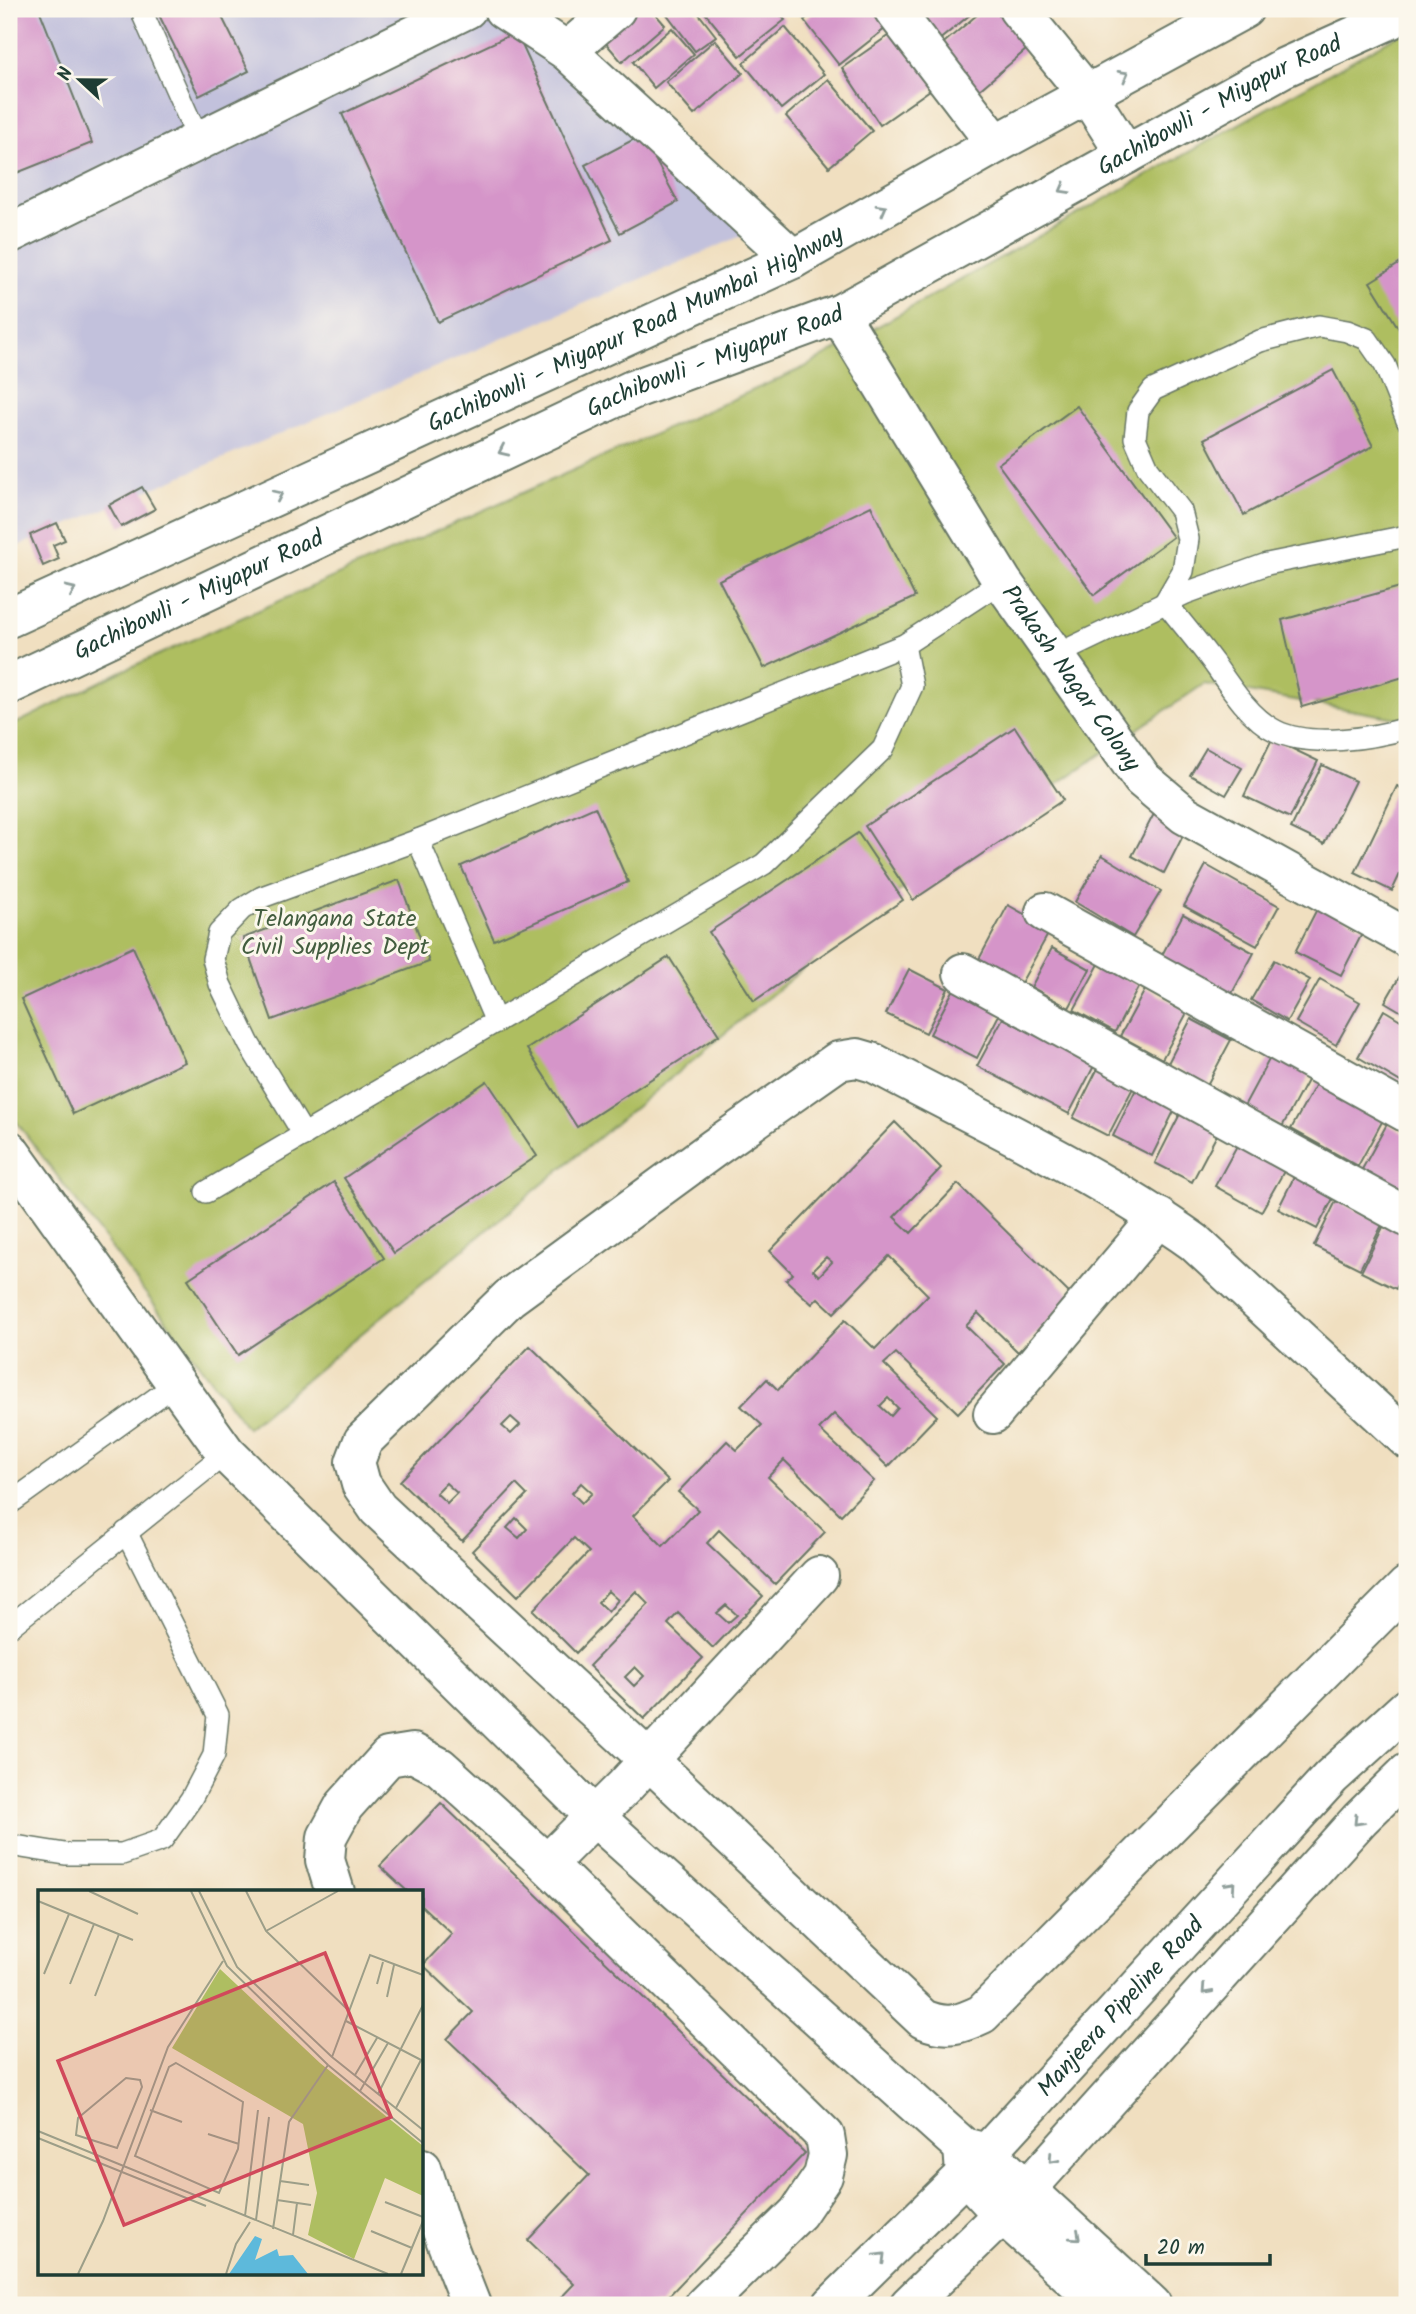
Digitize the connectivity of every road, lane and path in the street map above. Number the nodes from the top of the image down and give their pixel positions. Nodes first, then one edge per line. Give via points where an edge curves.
1 (467, 9) edge
2 (503, 9) edge
3 (616, 9) edge
4 (893, 9) edge
5 (1018, 9) edge
6 (1244, 9) edge
7 (1406, 15) edge
8 (144, 17) dead end
9 (1202, 19) edge
10 (567, 51) junction
11 (1088, 95) junction
12 (199, 141) junction
13 (996, 144) junction
14 (1126, 155) junction
15 (9, 234) edge
16 (793, 259) junction
17 (839, 314) junction
18 (528, 380) junction
19 (1407, 420) edge
20 (545, 431) junction
21 (1407, 536) edge
22 (1002, 581) junction
23 (1165, 602) junction
24 (9, 618) edge
25 (904, 645) junction
26 (1056, 655) junction
27 (9, 685) edge
28 (1407, 728) edge
29 (418, 840) junction
30 (1045, 912) dead end
31 (1407, 938) edge
32 (963, 972) dead end
33 (496, 1022) junction
34 (1406, 1110) edge
35 (304, 1135) junction
36 (9, 1150) edge
37 (206, 1192) dead end
38 (1159, 1217) junction
39 (1407, 1217) edge
40 (176, 1384) junction
41 (993, 1414) dead end
42 (1407, 1439) edge
43 (226, 1453) junction
44 (9, 1504) edge
45 (126, 1532) junction
46 (819, 1576) dead end
47 (1407, 1586) edge
48 (9, 1627) edge
49 (1402, 1725) edge
50 (649, 1760) junction
51 (1407, 1773) edge
52 (594, 1816) junction
53 (9, 1845) edge
54 (547, 1864) junction
55 (334, 1890) edge
56 (972, 2158) junction
57 (424, 2174) edge
58 (1014, 2202) junction
59 (471, 2305) edge
60 (704, 2305) edge
61 (832, 2305) edge
62 (909, 2305) edge
63 (1103, 2305) edge
64 (1152, 2305) edge

1 - 12 street
2 - 10 street
3 - 10 street
4 - 13 street
5 - 11 street
6 - 9 street, Gachibowli - Miyapur Road Mumbai Highway
7 - 14 street, Gachibowli - Miyapur Road via 1283,68
8 - 12 lane
11 -> 9 street, Gachibowli - Miyapur Road Mumbai Highway
10 - 16 street
11 - 13 street, Gachibowli - Miyapur Road Mumbai Highway
11 - 14 street
12 - 15 street
16 -> 13 street, Gachibowli - Miyapur Road Mumbai Highway
14 -> 17 street, Gachibowli - Miyapur Road
16 - 18 street, Gachibowli - Miyapur Road Mumbai Highway
17 - 20 street, Gachibowli - Miyapur Road via 632,390
17 - 22 street, Prakash Nagar Colony
18 - 20 street
24 -> 18 street, Gachibowli - Miyapur Road Mumbai Highway
19 - 23 lane via 1385,365 1367,339 1319,326 1260,341 1153,390 1138,411 1135,438 1148,468 1181,511 1188,539 1182,571
20 -> 27 street, Gachibowli - Miyapur Road
21 - 23 lane via 1267,564
22 - 25 lane
22 - 26 street, Prakash Nagar Colony
23 - 26 lane
23 - 28 lane via 1238,699 1275,731 1332,739
25 - 29 lane
25 - 33 lane via 912,686 883,749 764,864
26 - 31 street, Prakash Nagar Colony via 1142,779 1185,815
29 - 33 lane
29 - 35 lane via 262,897 242,909 219,933 213,959 220,984 249,1044
30 - 34 street
32 - 39 street
33 - 35 lane
35 - 37 lane
36 - 40 street
38 - 41 street
38 - 42 street via 1194,1242
38 - 50 street via 874,1063 857,1058 838,1061 509,1298 363,1441 355,1462 378,1509
40 - 43 street
40 - 44 lane
43 - 45 lane
43 - 52 street
45 - 48 lane
45 - 53 lane via 218,1715 214,1755 162,1840 122,1854 65,1854
46 - 50 street
47 - 50 street via 982,2014 961,2025 938,2025 923,2019
56 -> 49 street, Manjeera Pipeline Road via 1331,1777
50 - 52 street
51 -> 58 street via 1360,1819
52 - 54 street
52 - 56 street
54 - 55 street via 440,1767 413,1753 388,1757 344,1806 327,1837 325,1860
54 - 60 street via 825,2136 828,2155 823,2176 798,2213
56 - 58 street
61 -> 56 street, Manjeera Pipeline Road
57 - 59 street
58 - 62 street
58 - 63 street
58 -> 64 street

